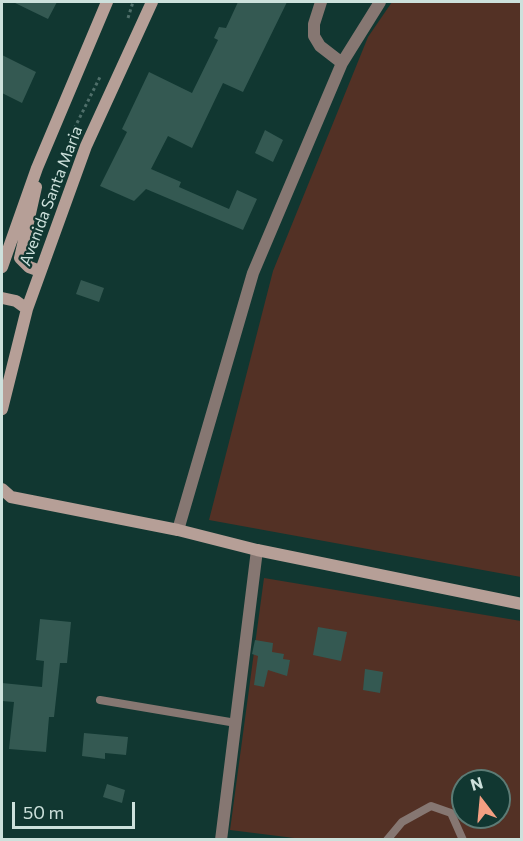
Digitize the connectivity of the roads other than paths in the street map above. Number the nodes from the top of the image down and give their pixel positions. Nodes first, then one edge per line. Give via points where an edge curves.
1 (106, 2) edge
2 (152, 2) edge
3 (321, 2) edge
4 (380, 2) edge
5 (342, 63) junction
6 (38, 168) junction
7 (2, 267) edge
8 (40, 271) junction
9 (2, 298) edge
10 (27, 309) junction
11 (2, 409) edge
12 (5, 496) edge
13 (178, 530) junction
14 (257, 550) junction
15 (522, 604) edge
16 (100, 700) dead end
17 (236, 723) junction
18 (220, 840) edge
19 (387, 840) edge
20 (463, 840) edge

1 - 6 main road, Avenida Santa Maria
2 - 8 main road, Avenida Santa Maria via 86,146
3 - 5 street via 314,36 320,46
4 - 5 street
5 - 13 street via 253,273
6 - 7 main road, Avenida Santa Maria
6 - 8 main road via 20,258
8 - 10 main road, Avenida Santa Maria
9 - 10 main road
10 - 11 main road, Avenida Santa Maria
12 - 13 main road
13 - 14 main road
14 - 15 main road
14 - 17 street
16 - 17 lane
17 - 18 street
19 - 20 lane via 402,822 431,806 451,813

